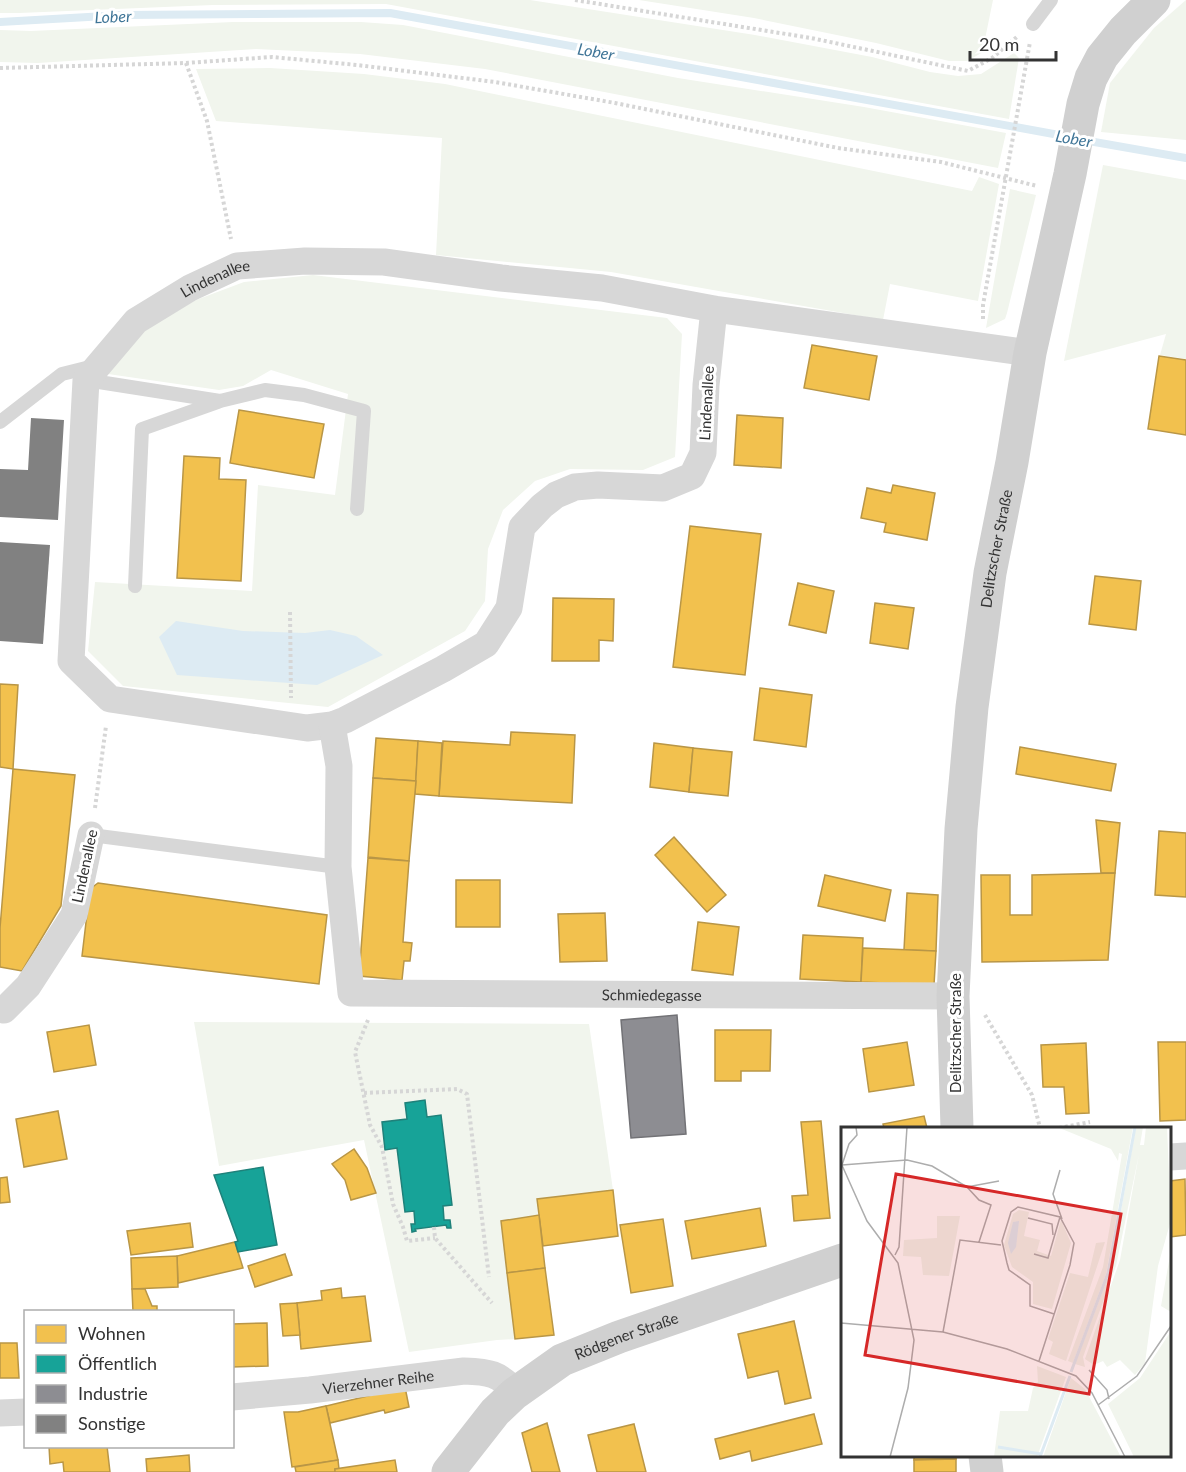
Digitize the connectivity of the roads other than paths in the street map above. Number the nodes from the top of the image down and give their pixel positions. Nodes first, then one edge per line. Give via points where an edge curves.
1 (1051, 0) edge
2 (1154, 0) edge
3 (1033, 24) road end
4 (714, 309) junction
5 (1030, 353) junction
6 (93, 372) junction
7 (220, 401) junction
8 (0, 422) edge
9 (357, 509) dead end
10 (135, 586) dead end
11 (332, 725) junction
12 (91, 835) joint
13 (338, 867) junction
14 (967, 1001) junction
15 (1, 1010) edge
16 (957, 1127) edge
17 (1186, 1156) edge
18 (1171, 1157) edge
19 (841, 1261) edge
20 (516, 1392) junction
21 (234, 1398) edge
22 (24, 1412) edge
23 (0, 1413) edge
24 (985, 1457) edge
25 (448, 1472) edge
26 (987, 1472) edge

1 - 3 lane
2 - 5 street, Delitzscher Straße via 1123,31 1091,78 1058,181
4 - 5 street, Lindenallee
4 - 6 street, Lindenallee via 602,288 384,262 305,261 237,266 190,288 136,321
4 - 11 street, Lindenallee via 703,453 692,476 663,488 597,485 575,487 556,495 522,527 509,608 486,644
5 - 14 street, Delitzscher Straße via 990,573 972,707 961,829
6 - 7 lane
6 - 8 lane via 62,374
6 - 11 street, Lindenallee via 71,661 110,699 307,728
7 - 9 lane via 266,390 304,395 364,411
7 - 10 lane via 142,429
11 - 13 street via 339,766
12 - 13 lane
12 - 15 street, Lindenallee via 74,915 28,986
13 - 14 street, Schmiedegasse via 351,993
14 - 16 street, Delitzscher Straße
17 - 18 street
19 - 20 street, Rödgener Straße via 562,1360
20 - 21 street, Vierzehner Reihe via 503,1378 464,1371
20 - 25 street, Rödgener Straße
22 - 23 street
24 - 26 street

